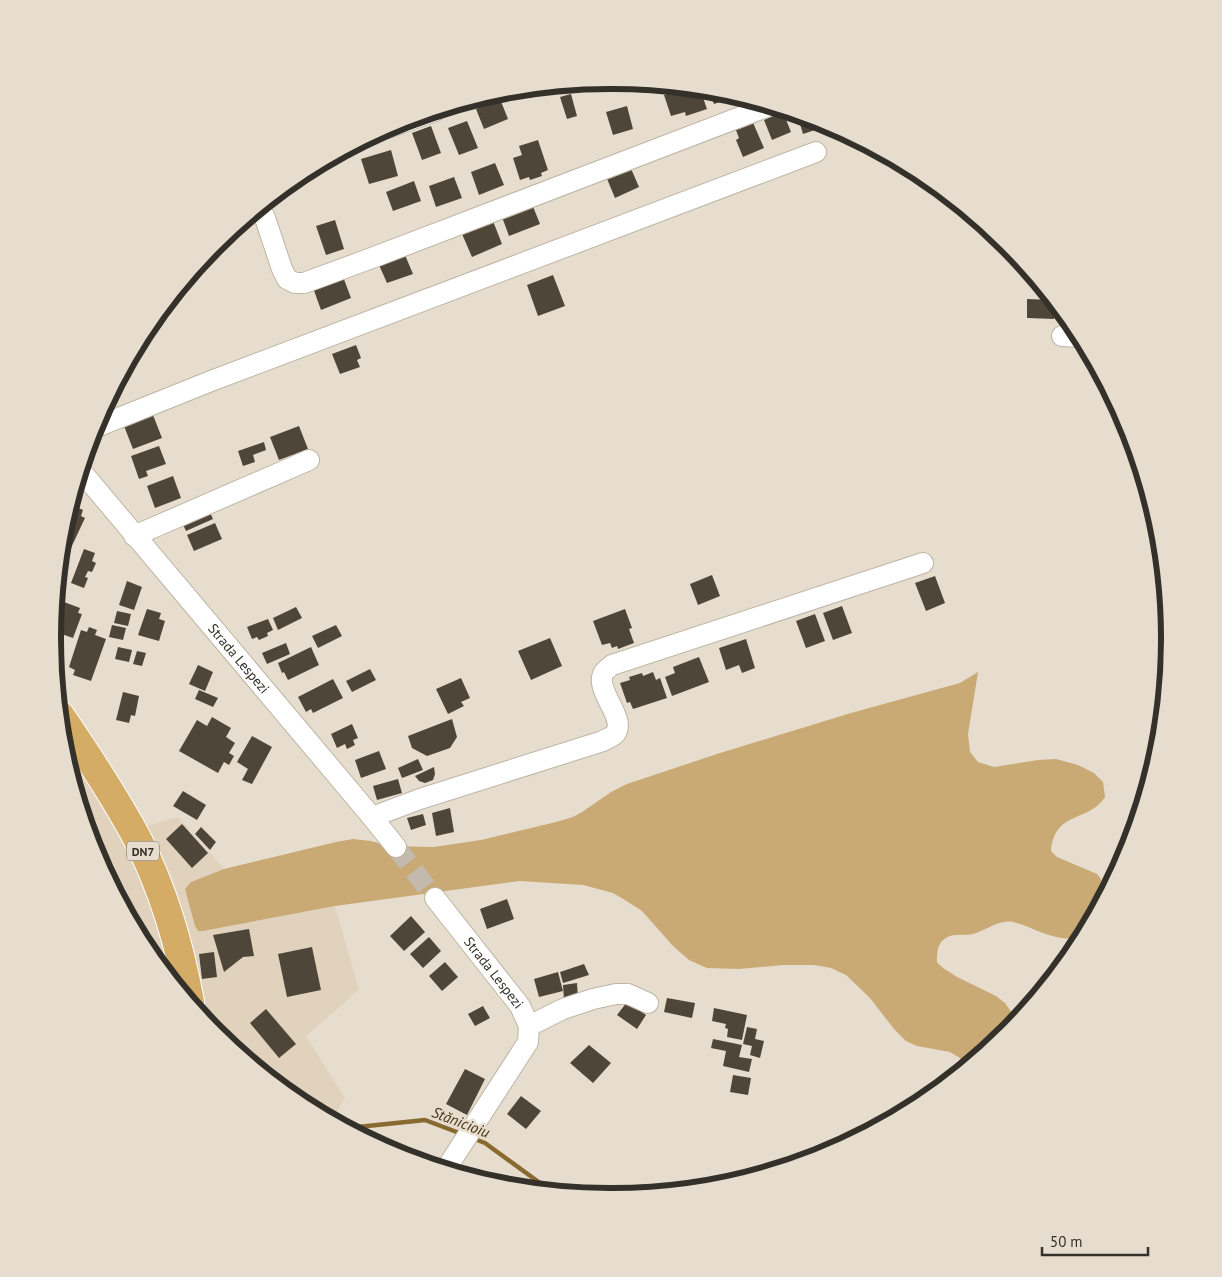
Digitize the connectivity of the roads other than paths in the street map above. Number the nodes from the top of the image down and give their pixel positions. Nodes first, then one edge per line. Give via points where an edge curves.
1 (760, 109) edge
2 (816, 152) dead end
3 (263, 213) edge
4 (105, 424) edge
5 (309, 460) dead end
6 (86, 477) edge
7 (134, 536) junction
8 (923, 562) dead end
9 (69, 729) edge
10 (372, 817) junction
11 (396, 847) tunnel mouth
12 (436, 898) tunnel mouth
13 (188, 988) edge
14 (648, 1003) dead end
15 (529, 1026) junction
16 (449, 1164) edge

1 - 3 street via 304,283 287,279
2 - 4 street
5 - 7 street
6 - 7 street, Strada Lespezi
7 - 10 street, Strada Lespezi
8 - 10 street via 612,665 604,672 602,680 617,719 614,735
9 - 13 highway, DN7 via 139,842 174,929
10 - 11 street, Strada Lespezi
12 - 15 street, Strada Lespezi via 520,1006
14 - 15 street via 628,994 616,994 563,1009
15 - 16 street via 528,1042

